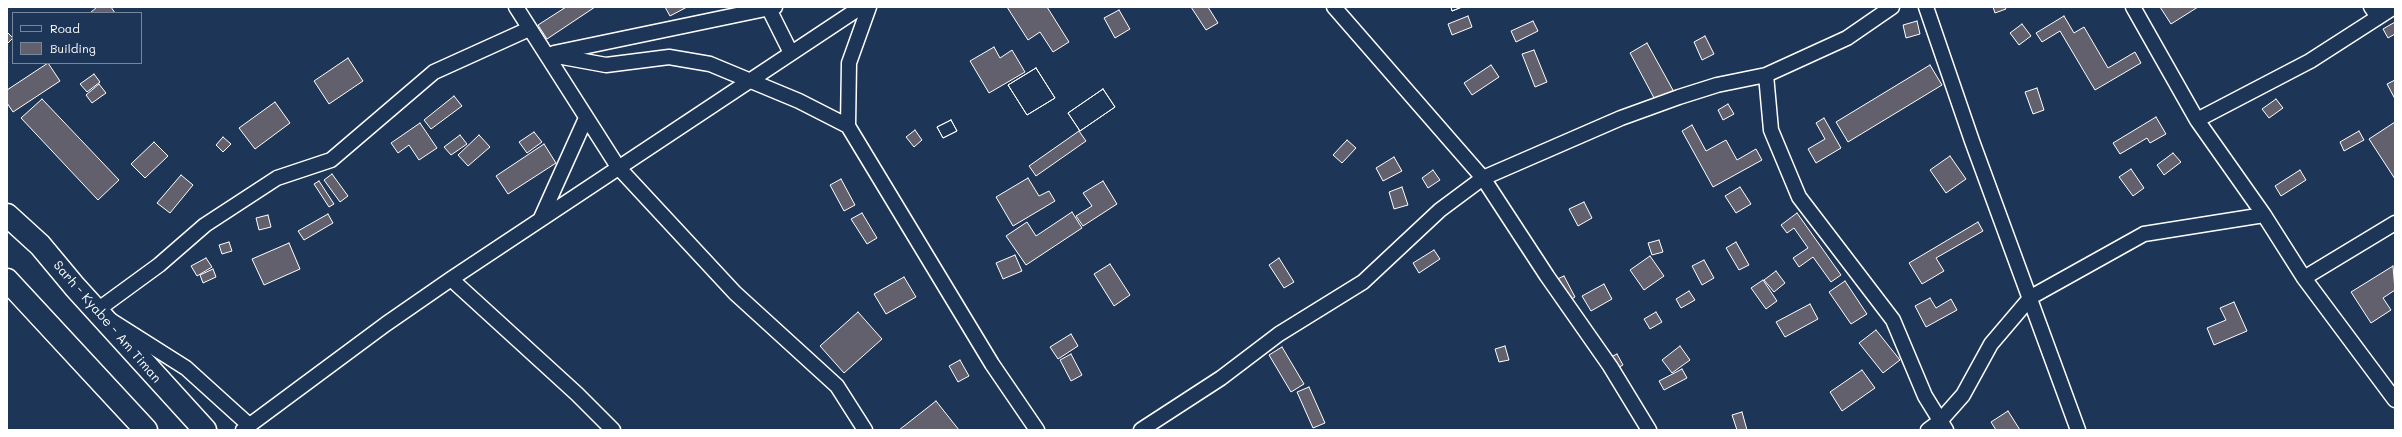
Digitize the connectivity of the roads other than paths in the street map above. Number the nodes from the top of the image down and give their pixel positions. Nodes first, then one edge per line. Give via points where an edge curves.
1 (516, 7) edge
2 (769, 7) edge
3 (775, 7) edge
4 (861, 7) edge
5 (869, 7) edge
6 (1334, 7) edge
7 (1892, 7) edge
8 (1926, 7) edge
9 (2133, 7) edge
10 (2394, 7) edge
11 (2374, 12) edge
12 (530, 29) junction
13 (790, 53) junction
14 (546, 54) junction
15 (1766, 75) junction
16 (750, 80) junction
17 (586, 118) junction
18 (2197, 120) junction
19 (848, 126) junction
20 (618, 167) junction
21 (1483, 178) junction
22 (7, 215) edge
23 (2264, 215) junction
24 (541, 218) junction
25 (2395, 223) edge
26 (2304, 278) junction
27 (451, 279) junction
28 (7, 280) edge
29 (2031, 297) junction
30 (96, 310) junction
31 (2395, 400) edge
32 (1943, 425) edge
33 (246, 428) edge
34 (146, 430) edge
35 (205, 430) edge
36 (613, 430) edge
37 (865, 430) edge
38 (1037, 430) edge
39 (1140, 430) edge
40 (1649, 430) edge
41 (1928, 430) edge
42 (2078, 430) edge

1 - 12 street
2 - 3 street
2 - 13 street
2 - 14 street
4 - 13 street
5 - 19 street via 849,63
6 - 21 street
7 - 15 street via 1847,38
8 - 29 street via 1972,141
9 - 18 street
10 - 11 street
11 - 18 street via 2310,61
12 - 14 street
12 - 30 street via 434,72 331,160 277,178 205,225 159,265
13 - 16 street
14 - 16 street via 606,65 669,57 710,64
14 - 17 street
15 - 21 street via 1679,97 1621,118
15 - 32 street via 1770,130 1799,197 1893,320 1925,396
16 - 19 street
16 - 20 street
17 - 20 street
17 - 24 street
18 - 23 street
19 - 38 street via 992,364
20 - 24 street
20 - 37 street via 735,293 837,386
21 - 39 street via 1440,210 1363,282 1279,334 1221,378
21 - 40 street via 1610,366
22 - 30 highway, Sarh - Kyabe - Am Timan via 40,245
23 - 26 street
23 - 29 street via 2144,234
24 - 27 street
25 - 26 street
26 - 31 street
27 - 33 street
27 - 36 street
28 - 34 highway
29 - 32 street via 1991,344
29 - 42 street
30 - 33 street via 186,368
30 - 35 highway, Sarh - Kyabe - Am Timan
32 - 41 street

